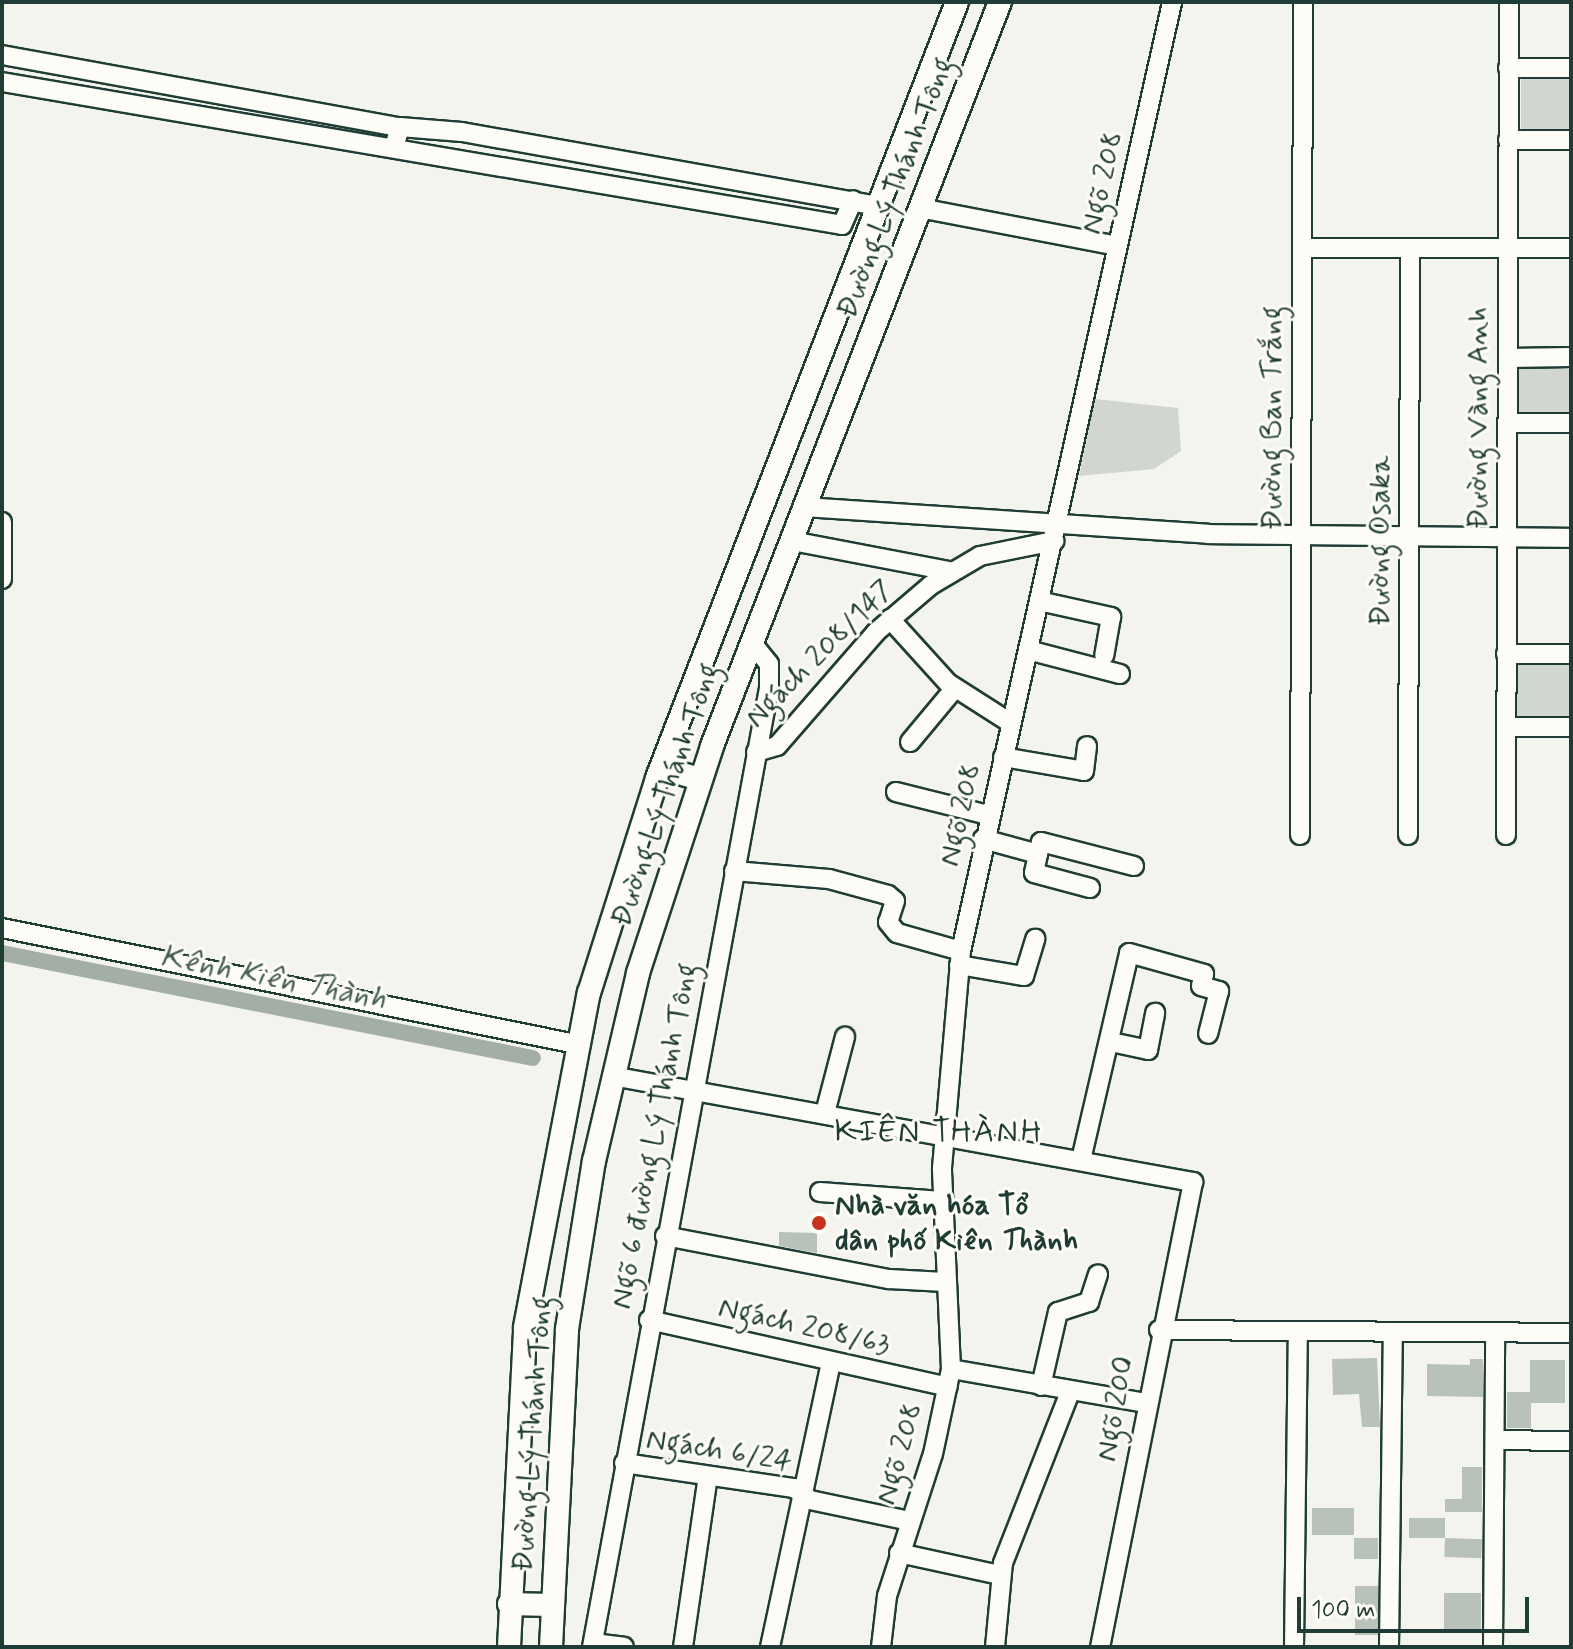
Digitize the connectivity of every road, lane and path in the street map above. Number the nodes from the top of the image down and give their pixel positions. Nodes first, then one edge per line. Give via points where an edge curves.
1 (957, 2) edge
2 (1000, 2) edge
3 (1172, 2) edge
4 (1303, 2) edge
5 (1509, 2) edge
6 (2, 55) edge
7 (1508, 68) junction
8 (1571, 68) edge
9 (2, 82) edge
10 (397, 137) junction
11 (1508, 140) junction
12 (1571, 140) edge
13 (561, 162) junction
14 (853, 200) junction
15 (878, 206) junction
16 (920, 208) junction
17 (1117, 246) junction
18 (1302, 248) junction
19 (1410, 248) junction
20 (1508, 248) junction
21 (1571, 248) edge
22 (1571, 357) edge
23 (1508, 358) junction
24 (1507, 423) junction
25 (1571, 423) edge
26 (804, 507) junction
27 (1058, 521) junction
28 (2, 522) edge
29 (1301, 535) junction
30 (1410, 536) junction
31 (1507, 538) junction
32 (1571, 538) edge
33 (792, 541) junction
34 (1054, 541) junction
35 (949, 571) junction
36 (2, 579) edge
37 (1039, 601) junction
38 (890, 619) junction
39 (752, 643) junction
40 (1028, 650) junction
41 (1506, 654) junction
42 (1571, 654) edge
43 (1104, 655) dead end
44 (1120, 674) dead end
45 (955, 688) junction
46 (1009, 722) junction
47 (1506, 727) junction
48 (1571, 727) edge
49 (910, 742) dead end
50 (1087, 746) dead end
51 (756, 752) junction
52 (1003, 757) junction
53 (661, 768) junction
54 (700, 779) junction
55 (896, 792) dead end
56 (988, 815) junction
57 (1300, 835) dead end
58 (1408, 835) dead end
59 (1506, 835) dead end
60 (983, 839) junction
61 (1038, 854) junction
62 (1134, 866) dead end
63 (734, 871) junction
64 (1090, 888) dead end
65 (2, 928) edge
66 (1035, 939) dead end
67 (960, 958) junction
68 (1155, 1013) dead end
69 (1208, 1034) dead end
70 (845, 1037) dead end
71 (1111, 1042) junction
72 (576, 1044) junction
73 (612, 1076) junction
74 (691, 1089) junction
75 (825, 1113) junction
76 (944, 1133) junction
77 (1081, 1160) junction
78 (820, 1192) dead end
79 (942, 1201) junction
80 (665, 1236) junction
81 (1098, 1274) dead end
82 (945, 1282) junction
83 (649, 1320) junction
84 (1159, 1330) junction
85 (1298, 1331) junction
86 (1393, 1332) junction
87 (1495, 1333) junction
88 (1571, 1333) edge
89 (831, 1363) junction
90 (949, 1378) junction
91 (1041, 1386) junction
92 (1070, 1392) junction
93 (1145, 1403) junction
94 (1495, 1440) junction
95 (1571, 1441) edge
96 (624, 1463) junction
97 (708, 1476) junction
98 (804, 1496) junction
99 (910, 1521) junction
100 (899, 1553) junction
101 (1000, 1575) junction
102 (509, 1604) junction
103 (551, 1605) junction
104 (592, 1645) edge
105 (509, 1647) edge
106 (551, 1647) edge
107 (624, 1647) edge
108 (683, 1647) edge
109 (770, 1647) edge
110 (881, 1647) edge
111 (995, 1647) edge
112 (1100, 1647) edge
113 (1294, 1647) edge
114 (1389, 1647) edge
115 (1493, 1647) edge

1 - 15 main road, Đường Lý Thánh Tông
2 - 16 main road, Đường Lý Thánh Tông
3 - 17 street, Ngõ 208
4 - 18 street, Đường Ban Trắng
5 - 7 street, Đường Vàng Anh
6 - 10 street
7 - 8 street
7 - 11 street, Đường Vàng Anh
9 - 10 street
10 - 13 street
10 - 13 street
11 - 12 street
11 - 20 street, Đường Vàng Anh
13 - 14 street
13 - 14 street via 842,225
14 - 15 street
15 - 53 main road, Đường Lý Thánh Tông
16 - 17 street
16 - 26 main road, Đường Lý Thánh Tông
17 - 27 street, Ngõ 208
18 - 19 street
18 - 29 street, Đường Ban Trắng
19 - 20 street
19 - 30 street, Đường Osaka
20 - 21 street
20 - 23 street, Đường Vàng Anh
22 - 23 street
23 - 24 street, Đường Vàng Anh
24 - 25 street
24 - 31 street, Đường Vàng Anh
26 - 27 street
26 - 33 main road, Đường Lý Thánh Tông
27 - 29 street
27 - 34 street, Ngõ 208
28 - 36 street
29 - 30 street
29 - 57 street, Đường Ban Trắng
30 - 31 street
30 - 58 street, Đường Osaka
31 - 32 street
31 - 41 street, Đường Vàng Anh
33 - 35 street
33 - 39 main road, Đường Lý Thánh Tông
34 - 35 street, Ngách 208/147 via 998,549
34 - 37 street, Ngõ 208
35 - 38 street, Ngách 208/147
37 - 40 street, Ngõ 208
37 - 43 street via 1111,617
38 - 45 street
38 - 51 street, Ngách 208/147 via 777,746
39 - 51 street, Ngõ 6 đường Lý Thánh Tông via 770,671
39 - 54 main road, Đường Lý Thánh Tông
40 - 44 street
40 - 46 street, Ngõ 208
41 - 42 street
41 - 47 street, Đường Vàng Anh
45 - 46 street
45 - 49 street
46 - 52 street, Ngõ 208
47 - 48 street
47 - 59 street, Đường Vàng Anh
50 - 52 street via 1084,771
51 - 63 street, Ngõ 6 đường Lý Thánh Tông
52 - 56 street, Ngõ 208
53 - 54 main road
53 - 72 main road, Đường Lý Thánh Tông
54 - 73 main road, Đường Lý Thánh Tông
55 - 56 street
56 - 60 street, Ngõ 208
60 - 61 street
60 - 67 street, Ngõ 208
61 - 62 street via 1041,842
61 - 64 street via 1034,873
63 - 67 street via 829,879 888,895 895,901 888,922 897,933
63 - 74 street, Ngõ 6 đường Lý Thánh Tông
65 - 72 street
66 - 67 street via 1024,976
67 - 76 street, Ngõ 208
68 - 71 street via 1148,1050
69 - 71 street via 1219,991 1201,986 1204,974 1129,953
70 - 75 street
71 - 77 street
72 - 102 main road, Đường Lý Thánh Tông via 525,1327
73 - 74 street
73 - 103 main road, Đường Lý Thánh Tông via 567,1329
74 - 75 street
74 - 80 street, Ngõ 6 đường Lý Thánh Tông
75 - 76 street
76 - 77 street
76 - 79 street, Ngõ 208
77 - 84 street, Ngõ 200 via 1193,1182
78 - 79 street
79 - 82 street, Ngõ 208
80 - 82 street via 889,1279
80 - 83 street, Ngõ 6 đường Lý Thánh Tông
81 - 91 street via 1089,1302 1058,1312
82 - 90 street, Ngõ 208
83 - 89 street, Ngách 208/63
83 - 96 street, Ngõ 6 đường Lý Thánh Tông
84 - 85 street
84 - 93 street, Ngõ 200
85 - 86 street
85 - 113 street
86 - 87 street
86 - 114 street
87 - 88 street
87 - 94 street
89 - 90 street, Ngách 208/63
89 - 98 street
90 - 91 street, Ngách 208/63
90 - 99 street, Ngõ 208
91 - 92 street, Ngách 208/63
92 - 93 street, Ngách 208/63
92 - 101 street
93 - 112 street, Ngõ 200
94 - 95 street
94 - 115 street
96 - 97 street, Ngách 6/24
96 - 104 street, Ngõ 6 đường Lý Thánh Tông
97 - 98 street, Ngách 6/24 via 794,1488
97 - 108 street
98 - 99 street, Ngách 6/24
98 - 109 street
99 - 100 street, Ngõ 208
100 - 101 street
100 - 110 street, Ngõ 208
101 - 111 street
102 - 103 main road
102 - 105 main road, Đường Lý Thánh Tông
103 - 106 main road, Đường Lý Thánh Tông
104 - 107 street

